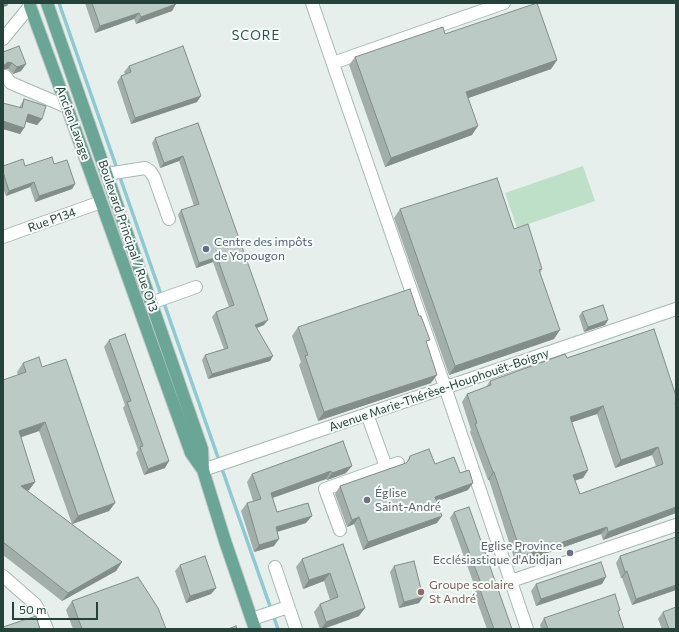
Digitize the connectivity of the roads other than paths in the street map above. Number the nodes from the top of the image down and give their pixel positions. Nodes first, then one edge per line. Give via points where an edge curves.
1 (48, 3) edge
2 (312, 3) edge
3 (504, 3) edge
4 (30, 4) edge
5 (3, 39) edge
6 (333, 63) junction
7 (5, 76) dead end
8 (68, 107) junction
9 (107, 174) junction
10 (101, 202) junction
11 (169, 219) dead end
12 (3, 237) edge
13 (196, 287) dead end
14 (151, 303) junction
15 (676, 309) edge
16 (148, 334) joint
17 (445, 387) junction
18 (367, 414) junction
19 (398, 463) dead end
20 (386, 467) junction
21 (203, 470) junction
22 (676, 525) edge
23 (340, 530) dead end
24 (275, 567) dead end
25 (3, 576) edge
26 (511, 581) junction
27 (288, 607) junction
28 (254, 624) edge
29 (47, 629) edge
30 (296, 629) edge
31 (527, 629) edge

1 - 9 main road, Boulevard Principal / Rue O13
2 - 6 street
3 - 6 street
4 - 5 street
4 - 8 main road, Ancien Lavage
6 - 17 street
7 - 8 street via 11,84
8 - 10 main road, Ancien Lavage
9 - 11 street via 145,168 150,171
9 - 14 main road, Boulevard Principal / Rue O13
10 - 12 street, Rue P134
10 - 16 main road, Ancien Lavage
13 - 14 street
14 - 21 main road, Boulevard Principal / Rue O13 via 202,450
15 - 17 street, Avenue Marie-Thérèse-Houphouët-Boigny
16 - 21 main road, Boulevard Principal / Rue O13 via 191,453
17 - 18 street, Avenue Marie-Thérèse-Houphouët-Boigny
17 - 26 street
18 - 20 street
18 - 21 street, Avenue Marie-Thérèse-Houphouët-Boigny
19 - 20 street
20 - 23 street via 324,489
21 - 28 main road, Boulevard Principal / Rue O13
22 - 26 street
24 - 27 street
25 - 29 street via 35,604
26 - 31 street
27 - 28 street
27 - 30 street

